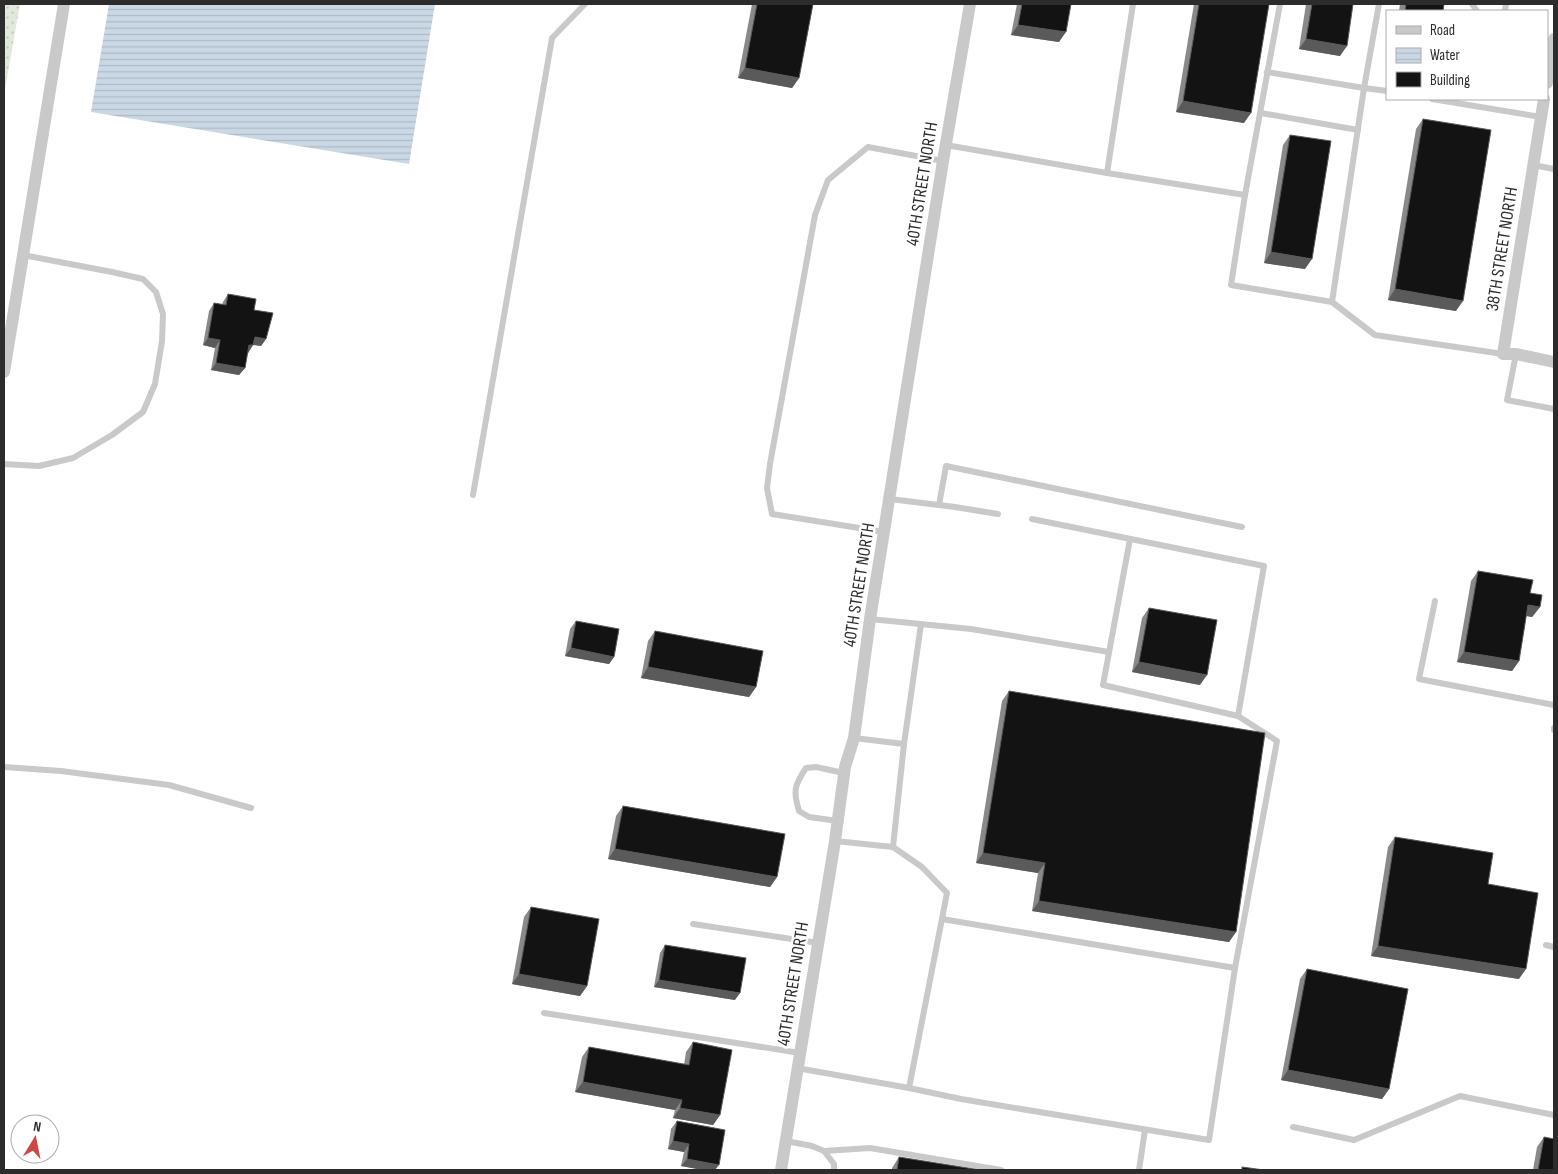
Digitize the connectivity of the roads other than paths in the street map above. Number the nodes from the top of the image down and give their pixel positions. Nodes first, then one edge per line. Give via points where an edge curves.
1 (64, 4) edge
2 (585, 4) edge
3 (970, 4) edge
4 (1133, 4) edge
5 (1280, 4) edge
6 (1380, 4) edge
7 (1551, 43) edge
8 (1268, 72) junction
9 (1548, 73) edge
10 (1364, 88) junction
11 (1386, 92) edge
12 (1438, 100) edge
13 (1544, 100) edge
14 (1260, 113) junction
15 (1541, 116) junction
16 (1358, 130) junction
17 (946, 146) junction
18 (943, 160) junction
19 (1533, 165) junction
20 (1554, 169) edge
21 (1107, 173) junction
22 (1245, 195) junction
23 (23, 255) junction
24 (1332, 302) junction
25 (1502, 354) junction
26 (1516, 354) junction
27 (1554, 362) edge
28 (4, 372) edge
29 (1554, 409) edge
30 (4, 464) edge
31 (473, 495) dead end
32 (890, 500) junction
33 (939, 505) junction
34 (998, 514) dead end
35 (1032, 519) dead end
36 (1242, 527) dead end
37 (884, 532) junction
38 (1130, 539) junction
39 (1435, 601) dead end
40 (870, 618) junction
41 (921, 624) junction
42 (1109, 652) junction
43 (1554, 705) edge
44 (1238, 716) junction
45 (854, 738) junction
46 (904, 744) junction
47 (4, 767) edge
48 (844, 773) junction
49 (251, 808) dead end
50 (838, 821) junction
51 (835, 841) junction
52 (893, 848) junction
53 (942, 918) junction
54 (693, 924) dead end
55 (818, 943) junction
56 (1546, 945) dead end
57 (1554, 947) edge
58 (1235, 968) junction
59 (544, 1013) dead end
60 (800, 1053) junction
61 (797, 1068) junction
62 (909, 1088) junction
63 (1554, 1115) edge
64 (1293, 1128) dead end
65 (1145, 1130) junction
66 (786, 1141) junction
67 (824, 1152) junction
68 (781, 1170) edge
69 (834, 1170) edge
70 (1001, 1170) edge
71 (1139, 1170) edge

1 - 23 street
2 - 31 lane via 552,38
3 - 17 street, 40TH STREET NORTH
4 - 21 lane
5 - 8 lane
6 - 10 lane
7 - 9 street
8 - 10 lane
8 - 14 lane
10 - 11 lane
10 - 16 lane
12 - 15 lane
13 - 15 street, 38TH STREET NORTH
14 - 16 lane
14 - 22 lane
15 - 19 street, 38TH STREET NORTH
16 - 24 lane
17 - 18 street, 40TH STREET NORTH
17 - 21 lane
18 - 32 street, 40TH STREET NORTH
18 - 37 lane via 868,147 828,180 815,215 770,464 767,488 772,514
19 - 20 lane
19 - 25 street, 38TH STREET NORTH
21 - 22 lane
22 - 24 lane via 1231,285
23 - 28 street
23 - 30 lane via 143,280 156,292 163,314 162,341 155,384 143,412 72,458 39,466
24 - 25 lane via 1375,335
25 - 26 street
26 - 27 street
26 - 29 lane via 1507,400
32 - 33 lane
32 - 37 street, 40TH STREET NORTH
33 - 34 lane
33 - 36 lane via 946,466
35 - 38 lane
37 - 40 street, 40TH STREET NORTH
38 - 42 lane
38 - 44 lane via 1264,566
39 - 43 lane via 1419,679
40 - 41 lane
40 - 45 street, 40TH STREET NORTH
41 - 42 lane
41 - 46 lane
42 - 44 lane via 1103,685
44 - 58 lane via 1277,741
45 - 46 lane
45 - 48 street, 40TH STREET NORTH
46 - 52 lane
47 - 49 lane via 169,785
48 - 50 street, 40TH STREET NORTH
48 - 50 lane via 806,768 796,783 795,798 799,812 809,817
50 - 51 street, 40TH STREET NORTH
51 - 52 lane
51 - 55 street, 40TH STREET NORTH
52 - 53 lane via 922,867 947,893
53 - 58 lane
53 - 62 lane
54 - 55 lane
55 - 60 street, 40TH STREET NORTH
56 - 57 lane
58 - 65 lane via 1209,1140
59 - 60 lane
60 - 61 street, 40TH STREET NORTH
61 - 62 lane
61 - 66 street, 40TH STREET NORTH
62 - 65 lane
63 - 64 lane via 1460,1096 1354,1140
65 - 71 lane
66 - 67 lane
66 - 68 street, 40TH STREET NORTH
67 - 69 lane via 834,1164
67 - 70 lane via 870,1148

